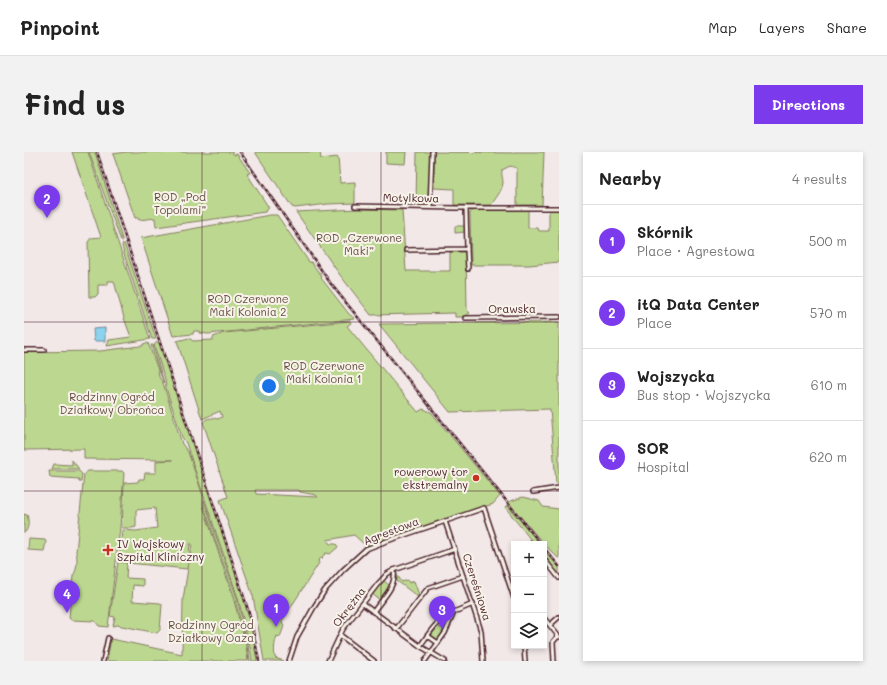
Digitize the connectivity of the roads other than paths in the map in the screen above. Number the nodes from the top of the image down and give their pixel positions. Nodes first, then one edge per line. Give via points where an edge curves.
1 (432, 152) edge
2 (355, 206) dead end
3 (430, 207) junction
4 (466, 208) junction
5 (559, 208) edge
6 (467, 249) junction
7 (406, 250) dead end
8 (468, 269) dead end
9 (559, 317) edge
10 (465, 318) dead end
11 (24, 350) edge
12 (44, 350) dead end
13 (559, 488) edge
14 (533, 492) dead end
15 (445, 521) junction
16 (454, 549) junction
17 (547, 563) edge
18 (394, 570) junction
19 (463, 576) junction
20 (559, 578) edge
21 (511, 589) edge
22 (363, 604) junction
23 (473, 604) junction
24 (374, 612) junction
25 (559, 617) edge
26 (451, 618) junction
27 (547, 622) edge
28 (550, 625) junction
29 (396, 629) junction
30 (340, 635) junction
31 (428, 636) junction
32 (559, 636) edge
33 (108, 638) dead end
34 (438, 643) junction
35 (420, 646) junction
36 (524, 649) edge
37 (431, 653) junction
38 (103, 661) edge
39 (289, 661) edge
40 (328, 661) edge
41 (374, 661) edge
42 (425, 661) edge
43 (445, 661) edge
44 (483, 661) edge
45 (525, 661) edge
46 (554, 661) edge

1 - 3 street
2 - 3 street, Motylkowa
3 - 4 street, Motylkowa
4 - 5 street, Motylkowa
4 - 6 street
6 - 7 street
6 - 8 street
9 - 10 street, Orawska
11 - 12 street
13 - 14 street
15 - 16 street, Czereśniowa
15 - 21 street, Agrestowa via 484,508
15 - 39 street, Agrestowa via 369,547 354,558 314,607 297,637
16 - 18 street, Okrężna
16 - 19 street, Czereśniowa
17 - 20 street
18 - 22 street, Okrężna via 384,577
18 - 24 street, Okrężna via 392,585
19 - 23 street, Czereśniowa
19 - 29 street via 427,589
22 - 24 street
22 - 30 street, Okrężna
23 - 26 street via 456,610
23 - 44 street, Czereśniowa via 481,631
24 - 29 street
25 - 28 street
26 - 31 street via 446,615 442,618
26 - 34 street
27 - 28 street
28 - 32 street
29 - 35 street
30 - 40 street, Okrężna
30 - 41 street
31 - 34 street
31 - 35 street
32 - 46 street via 553,642
33 - 38 street
34 - 37 street
35 - 37 street
36 - 45 street
37 - 42 street
37 - 43 street

